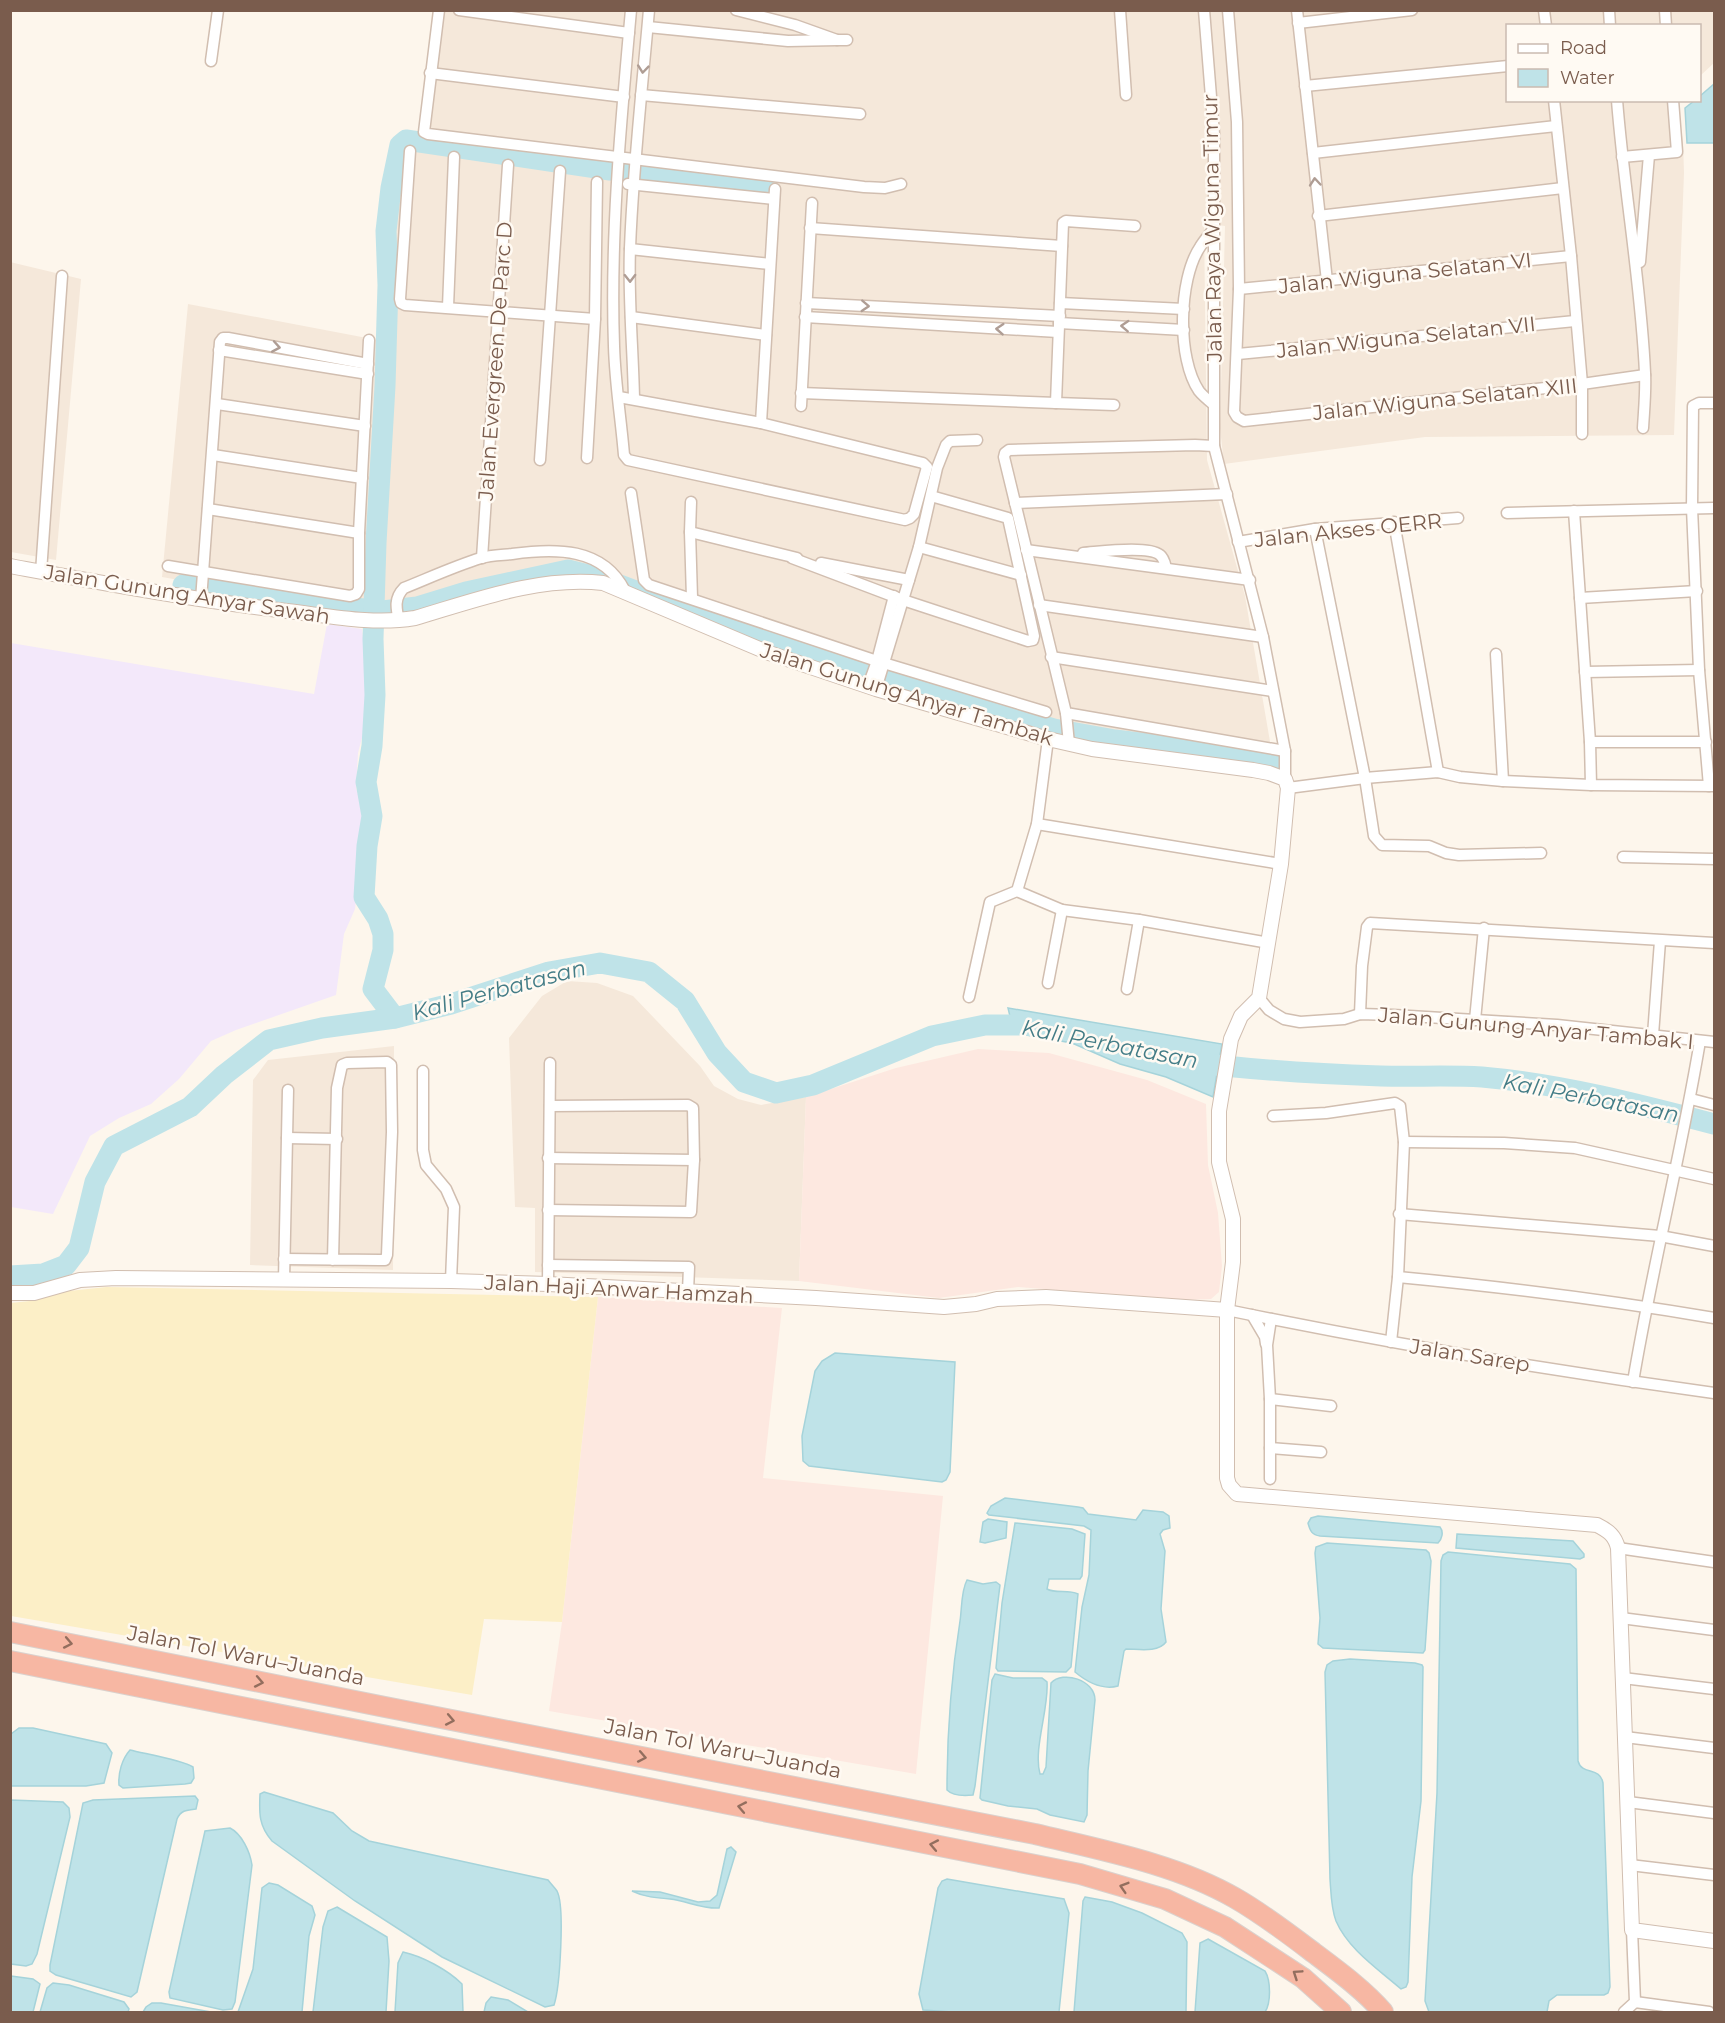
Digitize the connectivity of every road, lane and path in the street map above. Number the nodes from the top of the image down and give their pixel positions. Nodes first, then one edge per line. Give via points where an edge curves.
1 (218, 10) edge
2 (439, 10) edge
3 (459, 10) edge
4 (631, 10) edge
5 (649, 10) edge
6 (736, 10) edge
7 (1120, 10) edge
8 (1204, 10) edge
9 (1228, 10) edge
10 (1297, 10) edge
11 (1412, 10) edge
12 (1298, 23) junction
13 (648, 27) junction
14 (629, 33) junction
15 (211, 61) dead end
16 (1506, 66) edge
17 (430, 73) junction
18 (1305, 87) junction
19 (641, 95) junction
20 (1126, 95) dead end
21 (624, 97) junction
22 (1554, 102) edge
23 (1617, 102) edge
24 (1673, 102) edge
25 (860, 114) dead end
26 (1556, 126) junction
27 (410, 151) dead end
28 (1313, 153) junction
29 (1649, 155) junction
30 (454, 157) dead end
31 (1622, 158) junction
32 (619, 159) junction
33 (636, 160) junction
34 (508, 165) dead end
35 (560, 171) dead end
36 (618, 181) junction
37 (635, 181) junction
38 (597, 182) dead end
39 (901, 184) dead end
40 (1563, 188) junction
41 (812, 203) dead end
42 (1318, 216) junction
43 (1135, 226) dead end
44 (810, 228) junction
45 (1215, 228) junction
46 (1062, 246) junction
47 (630, 249) junction
48 (1571, 256) junction
49 (770, 264) junction
50 (62, 276) dead end
51 (1327, 281) junction
52 (1638, 282) junction
53 (1239, 290) junction
54 (807, 303) junction
55 (1060, 303) junction
56 (448, 307) junction
57 (1184, 309) junction
58 (497, 311) junction
59 (549, 314) junction
60 (631, 316) junction
61 (805, 316) junction
62 (595, 319) junction
63 (1575, 321) junction
64 (1059, 324) junction
65 (1184, 330) junction
66 (766, 335) junction
67 (369, 340) dead end
68 (1238, 354) junction
69 (368, 369) junction
70 (1645, 375) junction
71 (1582, 384) junction
72 (801, 393) junction
73 (619, 397) junction
74 (634, 399) junction
75 (1056, 403) junction
76 (1714, 403) edge
77 (217, 404) junction
78 (1213, 404) junction
79 (1114, 405) dead end
80 (801, 406) dead end
81 (1244, 421) joint
82 (761, 423) junction
83 (365, 426) junction
84 (1643, 428) dead end
85 (1582, 434) dead end
86 (977, 440) dead end
87 (1214, 446) junction
88 (213, 455) junction
89 (587, 458) dead end
90 (540, 460) dead end
91 (362, 478) junction
92 (631, 494) dead end
93 (1227, 494) junction
94 (931, 496) junction
95 (691, 502) dead end
96 (1015, 503) junction
97 (1692, 508) junction
98 (1714, 508) edge
99 (208, 509) junction
100 (1574, 511) junction
101 (1507, 513) dead end
102 (1458, 518) dead end
103 (1394, 522) junction
104 (1315, 529) junction
105 (690, 532) junction
106 (359, 533) junction
107 (1239, 542) junction
108 (919, 547) junction
109 (1026, 550) junction
110 (482, 558) junction
111 (792, 558) junction
112 (10, 566) edge
113 (168, 566) dead end
114 (41, 572) junction
115 (203, 573) junction
116 (1020, 575) junction
117 (909, 580) junction
118 (1250, 580) junction
119 (624, 589) junction
120 (1697, 591) junction
121 (201, 598) junction
122 (692, 598) junction
123 (898, 598) junction
124 (1580, 598) junction
125 (1039, 605) junction
126 (397, 612) junction
127 (370, 621) joint
128 (1263, 637) junction
129 (1496, 654) dead end
130 (1052, 657) junction
131 (1699, 670) junction
132 (1585, 672) junction
133 (877, 674) junction
134 (1273, 691) junction
135 (1046, 712) dead end
136 (1066, 716) junction
137 (1048, 739) junction
138 (1069, 739) junction
139 (1590, 742) junction
140 (1706, 742) junction
141 (1285, 751) junction
142 (1438, 772) junction
143 (1365, 778) junction
144 (1503, 781) junction
145 (1287, 784) junction
146 (1591, 785) junction
147 (1712, 786) edge
148 (1037, 824) junction
149 (1541, 853) dead end
150 (1623, 857) dead end
151 (1714, 859) edge
152 (1281, 864) junction
153 (1017, 891) junction
154 (1062, 910) junction
155 (1138, 920) junction
156 (1484, 928) junction
157 (1660, 941) junction
158 (1269, 943) junction
159 (1714, 943) edge
160 (1048, 983) dead end
161 (1127, 989) dead end
162 (969, 997) dead end
163 (1259, 998) junction
164 (1360, 1014) junction
165 (1475, 1020) junction
166 (1653, 1035) junction
167 (1701, 1041) junction
168 (1714, 1042) edge
169 (550, 1063) dead end
170 (423, 1071) dead end
171 (288, 1090) dead end
172 (1690, 1102) junction
173 (1714, 1105) edge
174 (550, 1106) junction
175 (1273, 1116) dead end
176 (287, 1138) junction
177 (337, 1139) junction
178 (1404, 1142) junction
179 (549, 1158) junction
180 (694, 1160) junction
181 (1674, 1170) junction
182 (1714, 1179) edge
183 (549, 1210) junction
184 (1399, 1214) junction
185 (1660, 1236) junction
186 (1714, 1246) edge
187 (284, 1259) junction
188 (333, 1260) junction
189 (549, 1265) junction
190 (1398, 1277) junction
191 (284, 1280) junction
192 (451, 1281) junction
193 (549, 1284) junction
194 (688, 1292) junction
195 (10, 1293) edge
196 (1646, 1306) junction
197 (1227, 1310) junction
198 (1714, 1318) edge
199 (1254, 1319) junction
200 (1271, 1319) junction
201 (1266, 1341) junction
202 (1391, 1342) junction
203 (1634, 1382) junction
204 (1714, 1393) edge
205 (1270, 1399) junction
206 (1331, 1406) dead end
207 (1270, 1448) junction
208 (1321, 1452) dead end
209 (1270, 1479) dead end
210 (1618, 1548) junction
211 (1714, 1562) edge
212 (1621, 1618) junction
213 (1714, 1630) edge
214 (10, 1632) edge
215 (10, 1661) edge
216 (1623, 1678) junction
217 (1714, 1689) edge
218 (1625, 1737) junction
219 (1714, 1748) edge
220 (1628, 1802) junction
221 (1714, 1813) edge
222 (1630, 1865) junction
223 (1714, 1875) edge
224 (1632, 1930) junction
225 (1714, 1941) edge
226 (1635, 2002) junction
227 (1341, 2013) edge
228 (1383, 2013) edge
229 (1624, 2013) edge
230 (1709, 2013) edge

1 - 15 street
2 - 17 street
3 - 14 street
4 - 14 street
5 - 13 street
6 - 13 street via 842,40 788,41
7 - 20 street
8 - 45 street, Jalan Raya Wiguna Timur via 1215,134
9 - 53 street, Jalan Raya Wiguna Timur via 1237,122
10 - 12 street
11 - 12 street
12 - 18 street
13 -> 19 street
14 - 21 street
16 - 18 street
17 - 21 street
17 - 32 street via 424,132 428,134
18 - 28 street
19 - 25 street
19 - 33 street
21 - 32 street
22 - 26 street
23 - 31 street
24 - 29 street via 1677,152
26 - 28 street
26 - 40 street
27 - 56 street via 400,299 405,305
42 -> 28 street
29 - 31 street
29 - 52 street
30 - 56 street
31 - 52 street
32 - 33 street
32 - 36 street
33 - 37 street
33 - 39 street via 864,187
34 - 58 street, Jalan Evergreen De Parc D
35 - 59 street
36 - 37 street
36 - 73 street via 614,347
37 - 47 street
37 - 49 street via 775,194
38 - 62 street
40 - 42 street
40 - 48 street
41 - 44 street
42 - 51 street
43 - 46 street via 1066,221
44 - 46 street
44 - 54 street
45 - 57 street via 1199,248 1190,269
45 - 78 street, Jalan Raya Wiguna Timur
46 - 55 street
47 - 49 street
47 -> 60 street
48 - 51 street, Jalan Wiguna Selatan VI
48 - 63 street
49 - 66 street
50 - 114 street
51 - 53 street, Jalan Wiguna Selatan VI
52 - 70 street
53 - 68 street, Jalan Raya Wiguna Timur
54 - 61 street
54 -> 64 street
55 - 57 street
55 - 64 street
56 - 58 street
57 - 65 street
58 - 59 street
58 - 110 street, Jalan Evergreen De Parc D
59 - 62 street
59 - 90 street
60 - 66 street
60 - 74 street
64 -> 61 street
61 - 72 street
62 - 89 street
63 - 68 street, Jalan Wiguna Selatan VII
63 - 71 street
65 -> 64 street
64 - 75 street
65 - 78 street via 1193,379 1200,393
66 - 82 street
67 - 69 street
68 - 81 street, Jalan Raya Wiguna Timur via 1234,411
69 - 77 street via 220,346
69 - 83 street
70 - 71 street, Jalan Wiguna Selatan XIII
70 - 84 street
71 - 81 street, Jalan Wiguna Selatan XIII
71 - 85 street
72 - 75 street
72 - 80 street
73 - 74 street
73 - 82 street via 624,455 628,460 905,520 914,514 926,464
74 - 82 street
75 - 79 street
76 - 97 street via 1693,406
77 - 83 street
77 - 88 street
78 - 87 street, Jalan Raya Wiguna Timur
83 - 91 street
86 - 94 street via 950,441 946,445
87 - 93 street, Jalan Raya Wiguna Timur
87 - 96 street via 1009,450 1004,457
88 - 91 street
88 - 99 street
91 - 106 street
92 - 122 street via 644,580
93 - 96 street
93 - 107 street, Jalan Raya Wiguna Timur
94 - 108 street
94 - 116 street via 1008,518
95 - 105 street
96 - 109 street
97 - 98 street
97 - 100 street
97 - 120 street
99 - 106 street
99 - 115 street
100 - 101 street
100 - 124 street
102 - 103 street, Jalan Akses OERR
103 - 104 street, Jalan Akses OERR
103 - 142 street
104 - 107 street, Jalan Akses OERR
104 - 143 street
105 - 111 street
105 - 122 street
106 - 115 street via 359,589 350,596
107 - 118 street, Jalan Raya Wiguna Timur
108 - 116 street
108 - 117 street
109 - 118 street
109 - 125 street
110 - 119 street via 565,551 609,568
110 - 126 street via 404,588 398,594
111 - 117 street
111 - 123 street
112 - 114 street, Jalan Gunung Anyar Sawah
113 - 115 street
114 - 121 street, Jalan Gunung Anyar Sawah
115 - 121 street
116 - 123 street via 1034,636 1028,641
117 - 123 street
118 - 128 street, Jalan Raya Wiguna Timur
119 - 126 street, Jalan Gunung Anyar Tambak via 579,581 549,583 415,618
119 - 133 street, Jalan Gunung Anyar Tambak via 769,652
120 - 124 street
120 - 131 street
121 - 127 street, Jalan Gunung Anyar Sawah
122 - 133 street
123 - 133 street
124 - 132 street
125 - 128 street
125 - 130 street
126 - 127 street, Jalan Gunung Anyar Tambak
128 - 134 street, Jalan Raya Wiguna Timur
129 - 144 street
130 - 134 street
130 - 136 street
131 - 132 street
131 - 140 street
132 - 139 street
133 - 135 street
133 - 137 street, Jalan Gunung Anyar Tambak
134 - 141 street, Jalan Raya Wiguna Timur
136 - 138 street
136 - 141 street
137 - 138 street, Jalan Gunung Anyar Tambak
137 - 148 street
138 - 145 street, Jalan Gunung Anyar Tambak via 1092,749 1269,773
139 - 140 street
139 - 146 street
140 - 147 street
141 - 145 street, Jalan Raya Wiguna Timur
142 - 143 street
142 - 144 street
143 - 145 street
143 - 149 street via 1374,836 1382,845 1430,846 1452,855
144 - 146 street
145 - 152 street
146 - 147 street
148 - 152 street
148 - 153 street
150 - 151 street
152 - 158 street
153 - 154 street
153 - 162 street via 990,902
154 - 155 street
154 - 160 street
155 - 158 street
155 - 161 street
156 - 157 street
156 - 164 street via 1368,924
156 - 165 street
157 - 159 street
157 - 166 street
158 - 163 street
163 - 164 street, Jalan Gunung Anyar Tambak I via 1284,1019 1300,1022
163 - 197 street via 1241,1016 1231,1039 1219,1111 1219,1162 1233,1219
164 - 165 street, Jalan Gunung Anyar Tambak I
165 - 166 street, Jalan Gunung Anyar Tambak I
166 - 167 street, Jalan Gunung Anyar Tambak I
167 - 168 street, Jalan Gunung Anyar Tambak I
167 - 172 street
169 - 174 street
170 - 192 street via 426,1164 447,1189 454,1208
171 - 176 street
172 - 173 street
172 - 181 street
174 - 179 street
174 - 180 street via 688,1105 693,1108
175 - 178 street via 1395,1103 1401,1109
176 - 177 street
176 - 187 street
177 - 188 street
177 - 188 street via 337,1088 342,1065 390,1063 392,1132 387,1255 385,1260
178 - 181 street via 1575,1148
178 - 184 street
179 - 180 street
179 - 183 street
180 - 183 street via 692,1212
181 - 182 street
181 - 185 street
183 - 189 street
184 - 185 street
184 - 190 street
185 - 186 street
185 - 196 street
187 - 188 street
187 - 191 street
189 - 193 street
189 - 194 street via 689,1267
190 - 196 street
190 - 202 street
191 - 192 street, Jalan Haji Anwar Hamzah
191 - 195 street, Jalan Haji Anwar Hamzah via 116,1278 80,1280 34,1293
192 - 193 street, Jalan Haji Anwar Hamzah
193 - 194 street, Jalan Haji Anwar Hamzah
194 - 197 street, Jalan Haji Anwar Hamzah via 944,1307 1046,1297
196 - 198 street
196 - 203 street
197 - 199 street, Jalan Sarep
197 - 210 street via 1227,1478 1237,1494 1597,1525 1616,1539
199 - 200 street, Jalan Sarep
199 - 201 street
200 - 201 street
200 - 202 street, Jalan Sarep
201 - 205 street
202 - 203 street, Jalan Sarep
203 - 204 street, Jalan Sarep
205 - 206 street
205 - 207 street
207 - 208 street
207 - 209 street
210 - 211 street
210 - 212 street
212 - 213 street
212 - 216 street
214 -> 228 highway, Jalan Tol Waru–Juanda via 1035,1834 1126,1856 1197,1880 1235,1898 1327,1963
227 -> 215 highway via 1303,1978 1225,1927 1165,1899 1080,1874
216 - 217 street
216 - 218 street
218 - 219 street
218 - 220 street
220 - 221 street
220 - 222 street
222 - 223 street
222 - 224 street
224 - 225 street
224 - 226 street
226 - 229 street
226 - 230 street

